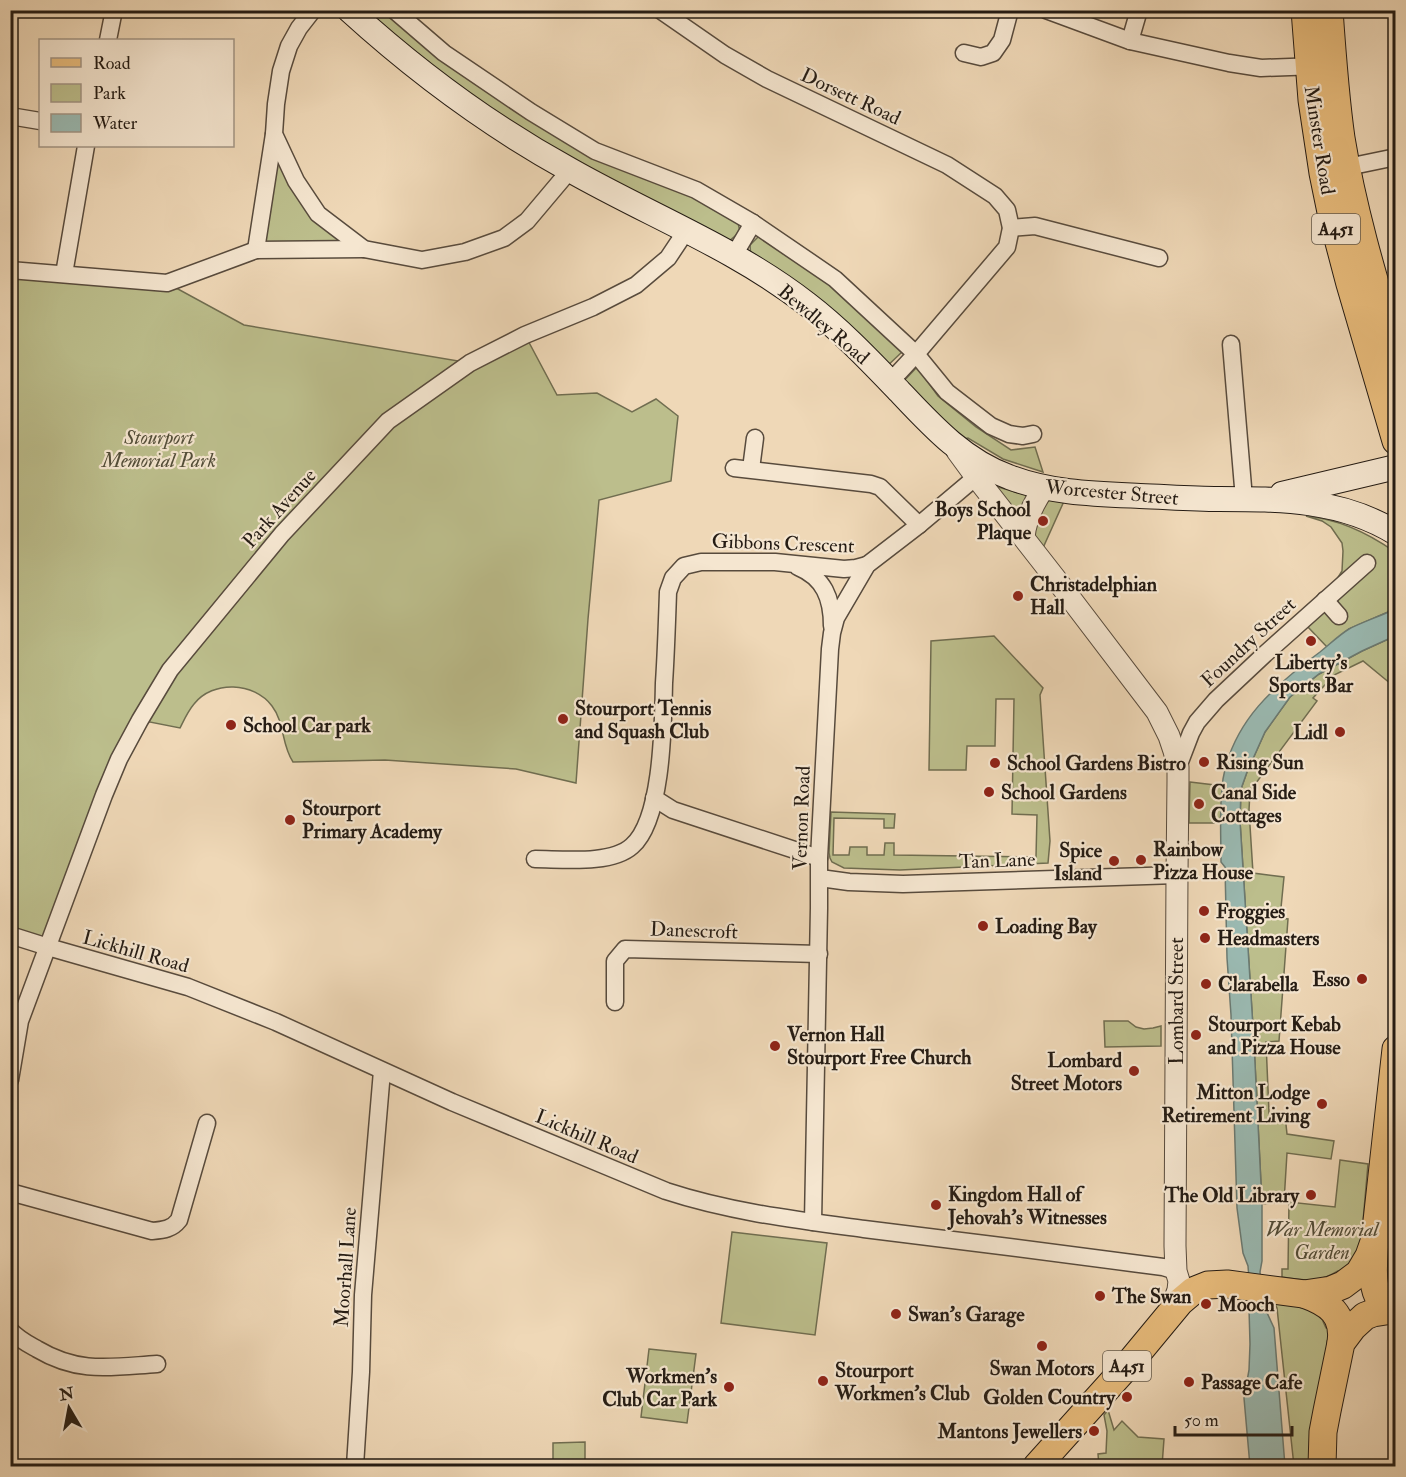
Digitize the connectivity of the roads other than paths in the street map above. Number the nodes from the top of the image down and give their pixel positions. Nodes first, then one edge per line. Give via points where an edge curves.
1 (114, 10) edge
2 (313, 10) edge
3 (394, 10) edge
4 (660, 10) edge
5 (1010, 10) edge
6 (1046, 10) edge
7 (1139, 10) edge
8 (1305, 10) edge
9 (1329, 10) edge
10 (358, 14) edge
11 (108, 39) edge
12 (1130, 41) junction
13 (964, 52) dead end
14 (1321, 66) junction
15 (10, 116) edge
16 (39, 121) edge
17 (274, 134) junction
18 (86, 147) edge
19 (1395, 158) edge
20 (570, 170) junction
21 (1335, 170) junction
22 (753, 223) junction
23 (1011, 228) junction
24 (686, 231) junction
25 (364, 249) junction
26 (256, 250) junction
27 (734, 255) junction
28 (1159, 258) dead end
29 (10, 270) edge
30 (64, 274) junction
31 (1382, 325) edge
32 (1231, 344) dead end
33 (916, 354) junction
34 (1395, 355) edge
35 (890, 382) junction
36 (1033, 434) dead end
37 (755, 438) dead end
38 (1395, 441) edge
39 (953, 446) junction
40 (1395, 466) edge
41 (976, 477) junction
42 (1395, 483) edge
43 (1045, 487) junction
44 (1244, 499) junction
45 (1303, 502) junction
46 (919, 525) junction
47 (1395, 533) edge
48 (1023, 537) junction
49 (1367, 563) dead end
50 (792, 564) junction
51 (867, 565) junction
52 (1325, 600) junction
53 (1339, 616) dead end
54 (832, 633) junction
55 (1178, 767) junction
56 (654, 798) junction
57 (819, 858) junction
58 (535, 859) dead end
59 (1177, 875) junction
60 (819, 878) junction
61 (10, 935) edge
62 (48, 947) junction
63 (819, 954) junction
64 (615, 1002) dead end
65 (1395, 1063) edge
66 (382, 1071) junction
67 (10, 1080) edge
68 (207, 1123) dead end
69 (10, 1192) edge
70 (813, 1222) junction
71 (1375, 1239) junction
72 (1176, 1271) junction
73 (1234, 1285) junction
74 (1304, 1294) junction
75 (1394, 1310) edge
76 (1166, 1318) junction
77 (10, 1330) edge
78 (1341, 1343) junction
79 (157, 1364) dead end
80 (355, 1467) edge
81 (1036, 1467) edge
82 (1322, 1467) edge

1 - 11 street
2 - 17 street via 289,46 281,71
3 - 22 street, Bewdley Road via 444,53 595,151 696,190
4 - 23 street, Dorsett Road via 725,56 767,79 947,165 995,196 1007,210
5 - 13 street via 1002,40 993,53 981,57
6 - 12 street
7 - 12 street
8 - 14 main road, Minster Road / A451
9 - 14 main road, Minster Road / A451
10 - 20 main road, Bewdley Road via 421,70 487,120
12 - 14 street via 1261,68
14 - 21 main road, Minster Road / A451 via 1341,138
15 - 16 street
17 - 25 street via 296,181 318,214
17 - 26 street
18 - 30 street
19 - 21 street
20 - 24 main road, Bewdley Road
20 - 25 street via 527,221 504,238 465,252 422,260
21 - 31 main road, Minster Road / A451 via 1358,218
22 - 27 street
22 - 33 street, Bewdley Road via 835,279
23 - 28 street via 1035,226
23 - 33 street via 1007,247
24 - 27 main road, Bewdley Road
24 - 62 street, Park Avenue via 668,258 636,285 470,363 388,421 282,534 170,670 141,720 114,769
25 - 26 street
26 - 30 street via 167,283
27 - 35 main road, Bewdley Road via 807,304
29 - 30 street
31 - 34 main road, Minster Road / A451
31 - 38 main road, Minster Road / A451
32 - 44 street
33 - 35 street
33 - 36 street, Bewdley Road via 947,392 991,426 1009,434
35 - 39 main road, Bewdley Road
37 - 46 street via 742,468 871,484 880,487
39 - 41 street, Bewdley Road
39 - 43 main road, Worcester Street via 994,471
40 - 44 main road, Worcester Street via 1307,489
41 - 46 street, Vernon Road
41 - 48 street, Bewdley Road
42 - 45 main road, Worcester Street
43 - 44 main road, Worcester Street via 1103,495
43 - 48 street via 1032,507
44 - 45 main road, Worcester Street
45 - 47 main road, Worcester Street via 1347,510
46 - 51 street, Vernon Road
48 - 55 street, Bewdley Road via 1157,712
49 - 52 street, Foundry Street
50 - 51 street, Gibbons Crescent via 844,569
50 - 54 street via 818,579 824,589 830,600
50 - 56 street, Gibbons Crescent via 700,562 684,566 673,578 668,592 660,770
51 - 54 street, Vernon Road via 836,618
52 - 53 street
52 - 55 street, Foundry Street via 1216,700 1191,732
54 - 57 street, Vernon Road
55 - 59 street, Lombard Street
56 - 57 street via 673,810
56 - 58 street, Gibbons Crescent via 647,825 633,846 620,853 599,859
57 - 60 street, Vernon Road
59 - 60 street, Tan Lane via 903,884
59 - 72 street, Lombard Street
60 - 63 street, Vernon Road
61 - 62 street, Lickhill Road
62 - 66 street, Lickhill Road via 188,987
62 - 67 street, Park Avenue via 20,1021
63 - 64 street, Danescroft via 625,949 615,962
63 - 70 street, Vernon Road
65 - 71 main road
66 - 70 street, Lickhill Road via 666,1191 726,1208
66 - 80 street, Moorhall Lane via 363,1295
68 - 69 street via 179,1220 165,1230 152,1231
70 - 72 street, Lickhill Road
71 - 74 main road via 1355,1277 1330,1290
71 - 75 main road via 1375,1288 1383,1304
72 - 73 street
72 - 76 street, Lombard Street via 1178,1290
73 - 74 main road
73 - 76 main road, A451 via 1208,1285 1193,1291
74 - 78 main road via 1322,1301 1336,1316 1343,1332
75 - 78 main road via 1365,1316
76 - 81 main road, A451
77 - 79 street via 16,1337 67,1363 96,1368
78 - 82 main road via 1323,1432

